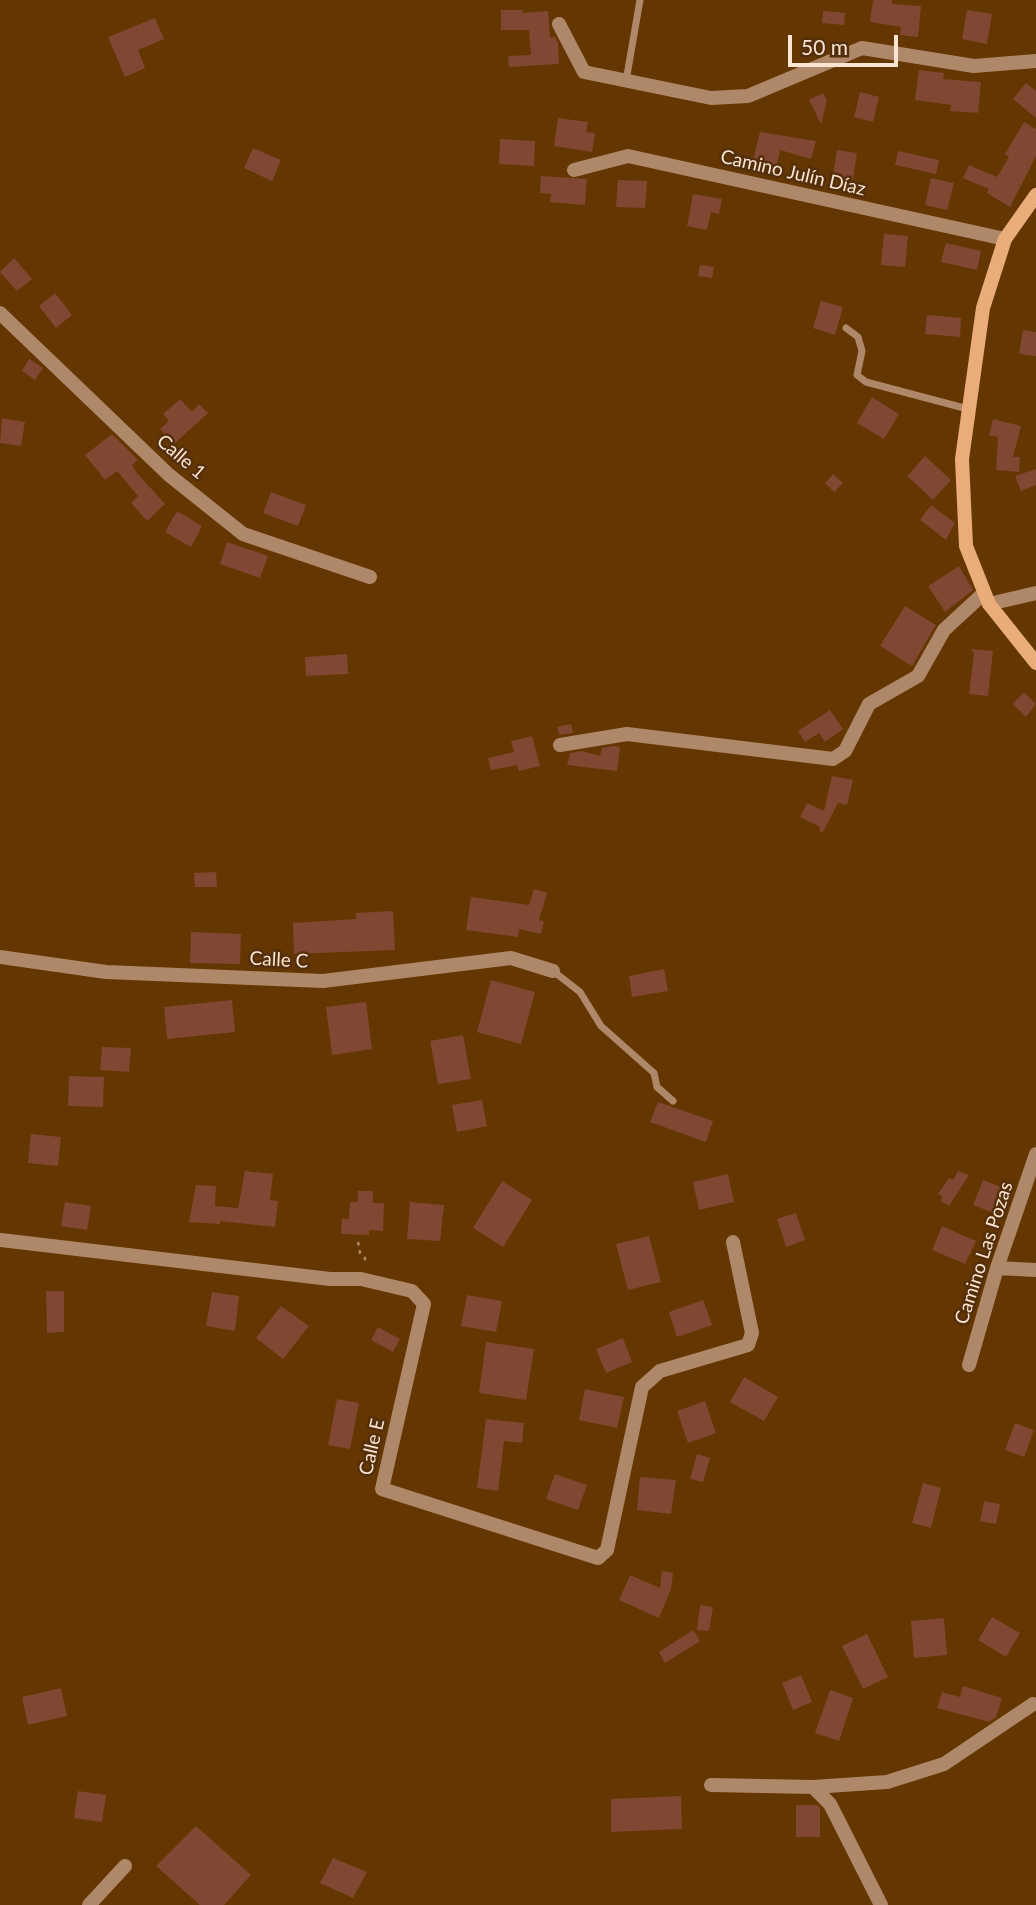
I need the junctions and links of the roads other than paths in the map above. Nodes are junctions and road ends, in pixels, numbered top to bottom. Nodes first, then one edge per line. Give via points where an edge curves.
1 (640, 0) edge
2 (559, 24) dead end
3 (1036, 61) edge
4 (625, 80) junction
5 (574, 170) dead end
6 (1036, 195) edge
7 (1005, 239) junction
8 (0, 313) edge
9 (846, 328) dead end
10 (969, 410) junction
11 (370, 577) dead end
12 (1036, 593) edge
13 (987, 599) junction
14 (1036, 663) edge
15 (560, 745) dead end
16 (0, 957) edge
17 (553, 971) joint
18 (673, 1101) dead end
19 (1036, 1154) edge
20 (0, 1227) edge
21 (0, 1241) edge
22 (733, 1242) dead end
23 (997, 1268) junction
24 (1036, 1270) edge
25 (969, 1365) dead end
26 (1033, 1704) dead end
27 (711, 1785) dead end
28 (813, 1787) junction
29 (125, 1866) dead end
30 (89, 1905) edge
31 (881, 1905) edge

1 - 4 lane
2 - 4 street via 584,72
3 - 4 street via 974,66 862,48 748,96 710,98
5 - 7 street, Camino Julín Díaz via 628,156
6 - 7 street
7 - 10 street via 983,308
8 - 11 street, Calle 1 via 169,475 243,534
9 - 10 lane via 858,337 862,351 857,375 866,382
10 - 13 street via 962,459 966,547
12 - 13 street
13 - 14 street
13 - 15 street via 944,630 918,676 869,704 845,751 833,759 627,734
16 - 17 street, Calle C via 106,972 323,981 511,958
17 - 18 lane via 580,992 601,1026 653,1073 657,1087
19 - 23 street, Camino Las Pozas
20 - 21 street
21 - 22 street, Calle E via 361,1279 412,1291 424,1304 382,1489 598,1558 607,1550 642,1387 660,1371 748,1345 752,1333
23 - 24 street
23 - 25 street, Camino Las Pozas
26 - 28 street via 944,1764 887,1782
27 - 28 street
28 - 31 street via 830,1804
29 - 30 street

